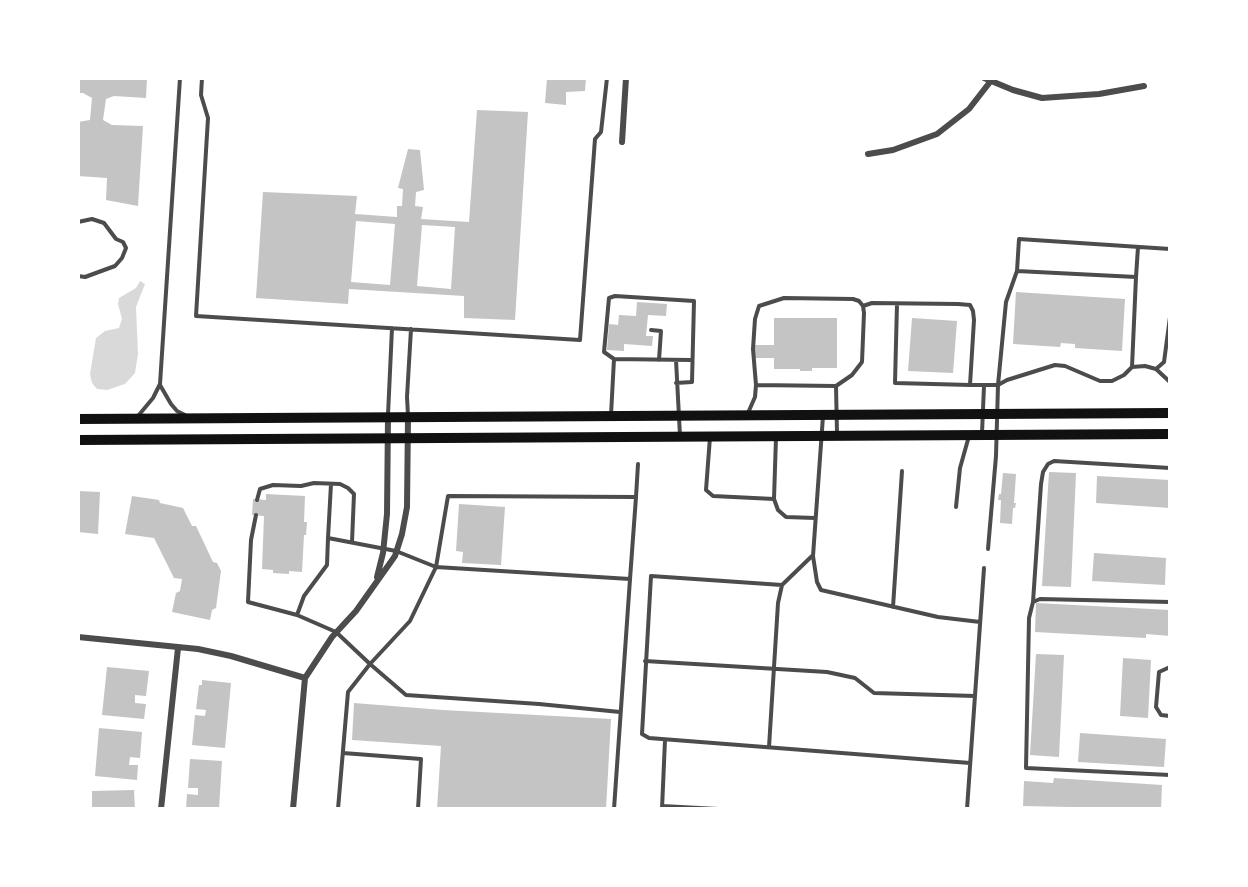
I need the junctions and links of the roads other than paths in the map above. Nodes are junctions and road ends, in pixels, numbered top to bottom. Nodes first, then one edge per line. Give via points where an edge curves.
1 (180, 78) edge
2 (202, 78) edge
3 (607, 78) edge
4 (626, 78) edge
5 (987, 80) edge
6 (1144, 86) dead end
7 (622, 142) dead end
8 (868, 153) dead end
9 (78, 222) edge
10 (1138, 247) junction
11 (1170, 249) edge
12 (1017, 271) junction
13 (78, 276) edge
14 (1136, 277) junction
15 (897, 304) junction
16 (863, 306) junction
17 (1170, 317) edge
18 (392, 328) junction
19 (411, 330) junction
20 (651, 330) dead end
21 (614, 359) junction
22 (659, 360) junction
23 (676, 360) junction
24 (691, 360) junction
25 (1132, 367) junction
26 (1156, 369) junction
27 (1170, 382) edge
28 (676, 383) junction
29 (160, 384) junction
30 (756, 385) junction
31 (970, 385) junction
32 (998, 385) junction
33 (836, 386) junction
34 (984, 386) junction
35 (1170, 413) edge
36 (982, 414) junction
37 (998, 414) junction
38 (673, 415) junction
39 (748, 415) junction
40 (823, 415) junction
41 (837, 415) junction
42 (610, 416) junction
43 (388, 417) junction
44 (408, 417) junction
45 (136, 418) junction
46 (190, 418) junction
47 (78, 419) edge
48 (1170, 434) edge
49 (969, 435) junction
50 (982, 435) junction
51 (997, 435) junction
52 (710, 436) junction
53 (776, 436) junction
54 (822, 436) junction
55 (837, 436) junction
56 (668, 437) junction
57 (680, 437) junction
58 (389, 438) junction
59 (408, 439) junction
60 (78, 440) edge
61 (638, 465) dead end
62 (1170, 468) edge
63 (902, 471) dead end
64 (331, 484) junction
65 (636, 497) junction
66 (774, 499) junction
67 (257, 500) dead end
68 (956, 507) dead end
69 (256, 515) dead end
70 (815, 518) junction
71 (328, 538) junction
72 (352, 542) junction
73 (383, 548) junction
74 (988, 549) dead end
75 (396, 550) junction
76 (813, 556) junction
77 (436, 567) junction
78 (984, 568) dead end
79 (630, 579) junction
80 (376, 580) junction
81 (782, 585) junction
82 (1033, 602) junction
83 (1170, 602) edge
84 (893, 607) junction
85 (297, 615) junction
86 (980, 622) junction
87 (336, 632) junction
88 (78, 637) edge
89 (178, 648) junction
90 (645, 661) junction
91 (370, 664) junction
92 (1170, 667) edge
93 (774, 669) junction
94 (305, 678) junction
95 (975, 696) junction
96 (620, 712) junction
97 (1170, 716) edge
98 (665, 740) junction
99 (769, 747) junction
100 (343, 753) junction
101 (970, 763) junction
102 (1170, 775) edge
103 (662, 807) edge
104 (161, 809) edge
105 (293, 809) edge
106 (338, 809) edge
107 (418, 809) edge
108 (614, 809) edge
109 (718, 809) edge
110 (967, 809) edge

1 - 29 lane
2 - 18 lane via 201,94 208,118 196,316
3 - 19 lane via 601,132 595,139 580,340
4 - 7 street
5 - 6 street via 1042,98
5 - 8 street via 969,109 936,134 893,150
9 - 13 lane via 92,219 104,223 126,248 115,266
10 - 11 lane
10 - 12 lane via 1019,239
10 - 14 lane
12 - 14 lane
12 - 32 lane via 1006,302
14 - 25 lane
15 - 16 lane
15 - 31 lane via 970,305 974,320
15 - 31 lane via 895,383
16 - 30 lane via 853,299 783,298 759,306 754,320
16 - 33 lane via 862,362
17 - 26 lane via 1164,362
18 - 19 lane
18 - 43 lane
19 - 44 lane
20 - 22 lane via 661,331
21 - 22 lane
21 - 24 lane via 606,355 604,345 608,301 615,296 694,301
21 - 42 lane
22 - 23 lane
23 - 24 lane
23 - 28 lane
24 - 28 lane via 692,382
25 - 26 lane
25 - 32 lane via 1112,381 1100,381 1065,366 1055,366
26 - 27 lane
28 - 38 lane
29 - 45 lane
29 - 46 lane via 177,411
30 - 33 lane
30 - 39 lane
31 - 34 lane
32 - 34 lane
32 - 37 lane
33 - 41 lane
34 - 36 lane
35 - 37 main road
36 - 37 main road
36 - 41 main road
36 - 50 lane
37 - 51 lane
38 - 39 main road
38 - 42 main road
38 - 56 main road
38 - 57 lane
39 - 40 main road
40 - 41 main road
40 - 54 lane
41 - 55 lane
42 - 44 main road
43 - 44 main road
43 - 46 main road
43 - 58 street
44 - 59 street
45 - 46 main road
45 - 47 main road
48 - 51 main road
49 - 50 main road
49 - 55 main road
49 - 68 lane
50 - 51 main road
51 - 74 lane
52 - 53 main road
52 - 57 main road
52 - 66 lane via 706,490 712,496
53 - 54 main road
53 - 66 lane
54 - 55 main road
54 - 70 lane
56 - 57 main road
56 - 59 main road
58 - 59 main road
58 - 60 main road
58 - 73 street
59 - 75 street via 407,507
61 - 65 lane
62 - 82 lane via 1054,461 1048,464 1041,484
63 - 84 lane
64 - 67 lane via 273,485 260,489
64 - 71 lane
64 - 72 lane via 340,484 354,494
65 - 77 lane via 448,496
65 - 79 lane
66 - 70 lane via 786,517
69 - 85 lane via 248,602
70 - 76 lane
71 - 72 lane
71 - 85 lane via 327,565 304,596
72 - 73 lane
73 - 75 lane
73 - 80 street
75 - 77 lane
75 - 80 street
76 - 81 lane
76 - 84 lane via 820,590
77 - 79 lane
77 - 91 lane via 410,621
78 - 86 lane
79 - 96 lane
80 - 87 street via 356,611
81 - 90 lane via 651,576
81 - 93 lane
82 - 83 lane
82 - 102 lane via 1029,618 1026,768
84 - 86 lane
85 - 87 lane
86 - 95 lane
87 - 91 lane
87 - 94 street
88 - 89 street
89 - 94 street via 231,656
89 - 104 street
90 - 93 lane
90 - 98 lane via 642,734
91 - 96 lane via 406,695
91 - 100 lane via 348,692
92 - 97 lane via 1160,672 1156,707 1161,715
93 - 95 lane via 855,678 874,693
93 - 99 lane
94 - 105 street
95 - 101 lane
96 - 108 lane
98 - 99 lane
98 - 103 lane
99 - 101 lane
100 - 106 lane
100 - 107 lane via 421,759
101 - 110 lane
103 - 109 lane

